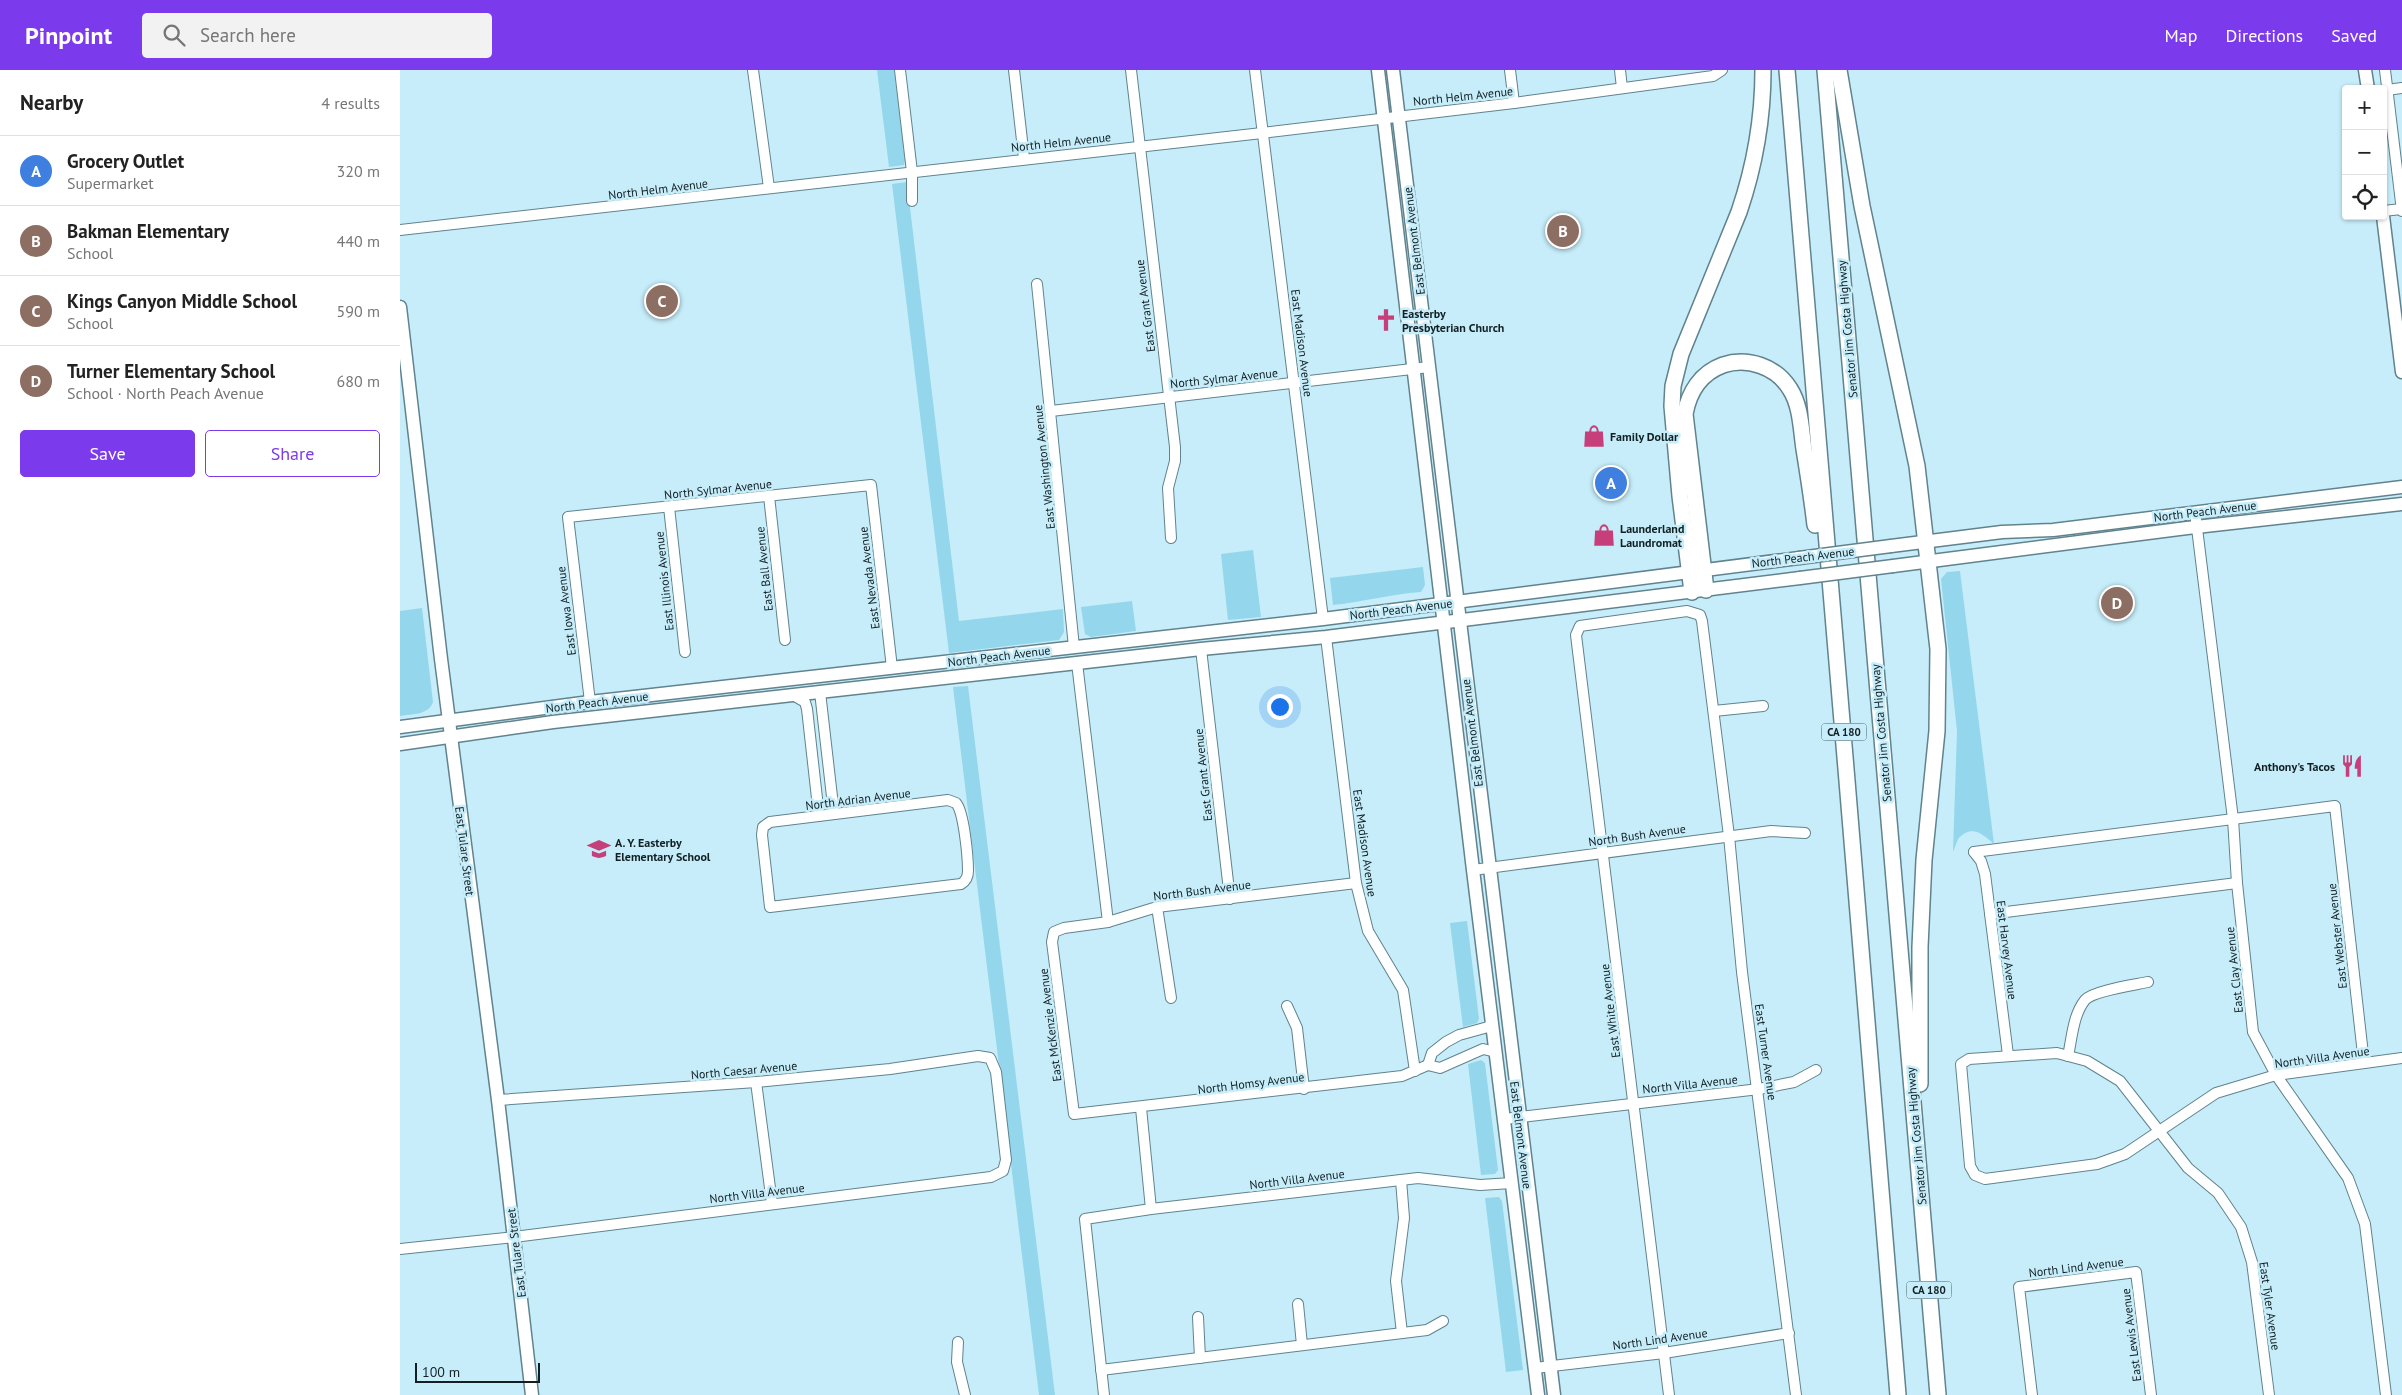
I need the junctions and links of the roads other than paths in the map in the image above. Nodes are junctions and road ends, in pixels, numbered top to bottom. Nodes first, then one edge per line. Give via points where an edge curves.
1 (753, 70) edge
2 (900, 70) edge
3 (1014, 70) edge
4 (1131, 70) edge
5 (1255, 70) edge
6 (1378, 70) edge
7 (1393, 70) edge
8 (1510, 70) edge
9 (1620, 70) edge
10 (1722, 70) edge
11 (1764, 70) edge
12 (1788, 70) edge
13 (1825, 70) edge
14 (1839, 70) edge
15 (2365, 70) edge
16 (2385, 70) edge
17 (2367, 85) edge
18 (2386, 85) edge
19 (1622, 88) junction
20 (2402, 88) edge
21 (2387, 90) joint
22 (1514, 103) junction
23 (1399, 116) junction
24 (1383, 117) junction
25 (1262, 133) junction
26 (1140, 145) junction
27 (1024, 158) junction
28 (912, 172) junction
29 (769, 188) junction
30 (912, 201) dead end
31 (2402, 209) edge
32 (2387, 211) edge
33 (2383, 220) edge
34 (400, 230) edge
35 (1037, 284) dead end
36 (400, 307) edge
37 (403, 361) edge
38 (1429, 367) junction
39 (1414, 368) junction
40 (2402, 372) edge
41 (1294, 383) junction
42 (1168, 396) junction
43 (1051, 411) junction
44 (871, 485) joint
45 (2402, 487) edge
46 (769, 496) junction
47 (2402, 504) edge
48 (669, 507) junction
49 (2195, 512) junction
50 (568, 517) joint
51 (2124, 520) junction
52 (2077, 526) junction
53 (2196, 527) junction
54 (1172, 538) dead end
55 (1927, 541) junction
56 (2080, 542) junction
57 (2032, 548) junction
58 (1929, 562) junction
59 (1696, 571) junction
60 (1699, 591) junction
61 (1456, 602) junction
62 (1441, 604) junction
63 (1323, 620) junction
64 (1459, 622) junction
65 (1443, 623) junction
66 (1285, 624) junction
67 (1580, 626) joint
68 (1326, 638) junction
69 (785, 640) dead end
70 (1074, 647) junction
71 (1201, 649) junction
72 (685, 652) dead end
73 (1076, 663) junction
74 (892, 668) junction
75 (1012, 670) junction
76 (820, 692) junction
77 (793, 695) junction
78 (590, 702) junction
79 (1763, 706) dead end
80 (1714, 711) junction
81 (449, 720) junction
82 (400, 727) edge
83 (451, 736) junction
84 (400, 744) edge
85 (834, 814) junction
86 (819, 816) junction
87 (2233, 819) junction
88 (1805, 833) dead end
89 (1729, 836) junction
90 (1853, 836) junction
91 (1604, 852) junction
92 (1488, 868) junction
93 (1473, 870) junction
94 (1356, 883) junction
95 (2237, 883) junction
96 (1230, 899) junction
97 (1158, 907) junction
98 (1990, 914) junction
99 (1108, 922) junction
100 (1054, 932) joint
101 (2148, 982) dead end
102 (1171, 998) dead end
103 (1287, 1006) dead end
104 (1492, 1022) junction
105 (1496, 1052) junction
106 (2008, 1055) junction
107 (2068, 1056) junction
108 (2402, 1058) edge
109 (2364, 1064) junction
110 (1428, 1065) junction
111 (1816, 1070) dead end
112 (1416, 1072) junction
113 (2276, 1075) junction
114 (756, 1082) junction
115 (1304, 1089) junction
116 (1759, 1089) junction
117 (498, 1100) junction
118 (1633, 1103) junction
119 (1141, 1108) junction
120 (1074, 1114) joint
121 (1518, 1117) junction
122 (1504, 1119) junction
123 (2161, 1132) junction
124 (1003, 1171) joint
125 (1401, 1180) junction
126 (1512, 1183) junction
127 (1920, 1186) junction
128 (772, 1204) junction
129 (1151, 1209) junction
130 (514, 1237) junction
131 (400, 1249) edge
132 (2136, 1272) joint
133 (1298, 1304) dead end
134 (1198, 1317) dead end
135 (1443, 1322) dead end
136 (1402, 1333) junction
137 (1788, 1333) junction
138 (958, 1342) dead end
139 (1302, 1345) junction
140 (1664, 1352) junction
141 (1200, 1358) junction
142 (1550, 1366) junction
143 (1535, 1368) junction
144 (1101, 1370) junction
145 (532, 1395) edge
146 (964, 1395) edge
147 (1104, 1395) edge
148 (1538, 1395) edge
149 (1554, 1395) edge
150 (1669, 1395) edge
151 (1796, 1395) edge
152 (1898, 1395) edge
153 (1938, 1395) edge
154 (2032, 1395) edge
155 (2151, 1395) edge
156 (2269, 1395) edge
157 (2386, 1395) edge

1 - 29 street
2 - 28 street
3 - 27 street
4 - 26 street, East Grant Avenue
5 - 25 street, East Madison Avenue
6 - 24 main road, East Belmont Avenue
7 - 23 main road, East Belmont Avenue
8 - 22 street
9 - 19 street
10 - 19 street, North Helm Avenue via 1713,76
11 - 59 highway via 1760,133 1747,187 1681,354 1673,386 1680,496
12 - 90 highway, CA 180
13 - 127 highway, Senator Jim Costa Highway / CA 180
14 - 55 highway via 1862,206 1915,457
15 - 17 main road
16 - 18 street
19 - 22 street, North Helm Avenue
20 - 21 street
21 - 31 street
22 - 23 street, North Helm Avenue
23 - 24 street, North Helm Avenue
23 - 38 main road, East Belmont Avenue
24 - 25 street, North Helm Avenue
24 - 39 main road, East Belmont Avenue
25 - 26 street, North Helm Avenue
25 - 41 street, East Madison Avenue
26 - 27 street, North Helm Avenue
26 - 42 street, East Grant Avenue
27 - 28 street, North Helm Avenue
28 - 29 street, North Helm Avenue
28 - 30 street
29 - 34 street, North Helm Avenue
31 - 32 street
33 - 40 main road
35 - 43 street, East Washington Avenue
36 - 37 main road, East Tulare Street
37 - 81 main road, East Tulare Street
38 - 39 street, North Sylmar Avenue
38 - 61 main road, East Belmont Avenue
39 - 41 street, North Sylmar Avenue
39 - 62 main road, East Belmont Avenue
41 - 42 street, North Sylmar Avenue
41 - 63 street, East Madison Avenue
42 - 43 street, North Sylmar Avenue
42 - 54 street, East Grant Avenue via 1175,446 1168,488
43 - 70 street, East Washington Avenue
44 - 46 street, North Sylmar Avenue
44 - 74 street, East Nevada Avenue
45 - 49 main road, North Peach Avenue
46 - 48 street, North Sylmar Avenue
46 - 69 street, East Ball Avenue
47 - 53 main road, North Peach Avenue
48 - 50 street, North Sylmar Avenue
48 - 72 street, East Illinois Avenue
49 - 51 main road, North Peach Avenue
49 - 53 street, East Clay Avenue
50 - 78 street, East Iowa Avenue
51 - 52 main road, North Peach Avenue
51 - 56 main road via 2111,528 2083,534
52 - 55 main road, North Peach Avenue
52 - 57 main road via 2072,533 2047,537
53 - 56 main road, North Peach Avenue
53 - 87 street, East Clay Avenue
55 - 58 highway
55 - 59 main road, North Peach Avenue, bridge
56 - 57 main road, North Peach Avenue
57 - 58 main road, North Peach Avenue
58 - 60 main road, North Peach Avenue, bridge
58 - 127 highway via 1938,650 1938,694 1920,947
59 - 60 highway
59 - 61 main road, North Peach Avenue
59 - 90 highway via 1685,424 1687,403 1699,381 1716,368 1741,362 1762,365 1784,381 1798,410
60 - 64 main road, North Peach Avenue
61 - 62 main road, North Peach Avenue
61 - 64 main road, East Belmont Avenue
62 - 63 main road, North Peach Avenue
62 - 65 main road, East Belmont Avenue
63 - 66 main road, North Peach Avenue
64 - 65 main road, North Peach Avenue
64 - 92 main road, East Belmont Avenue
65 - 68 main road, North Peach Avenue
65 - 93 main road, East Belmont Avenue
66 - 70 main road, North Peach Avenue
66 - 71 main road via 1268,632 1209,641
67 - 80 street, East Turner Avenue via 1687,611 1700,615
67 - 91 street, East White Avenue via 1576,635
68 - 71 main road, North Peach Avenue
68 - 94 street, East Madison Avenue
70 - 74 main road, North Peach Avenue
70 - 75 main road via 1066,655 1028,662
71 - 73 main road, North Peach Avenue
71 - 96 street, East Grant Avenue
73 - 75 main road, North Peach Avenue
73 - 99 street
74 - 76 main road via 884,676 822,686
74 - 78 main road, North Peach Avenue
75 - 76 main road, North Peach Avenue
76 - 77 main road, North Peach Avenue
76 - 85 street
77 - 83 main road, North Peach Avenue
77 - 86 street via 805,702 807,710
78 - 81 main road, North Peach Avenue
79 - 80 street
80 - 89 street, East Turner Avenue
81 - 82 main road, North Peach Avenue
81 - 83 main road, East Tulare Street
83 - 84 main road, North Peach Avenue
83 - 117 main road, East Tulare Street
85 - 86 street, North Adrian Avenue
85 - 86 street, North Adrian Avenue via 948,800 956,803 961,812 968,871 965,881 957,885 770,907 763,827 770,822
87 - 95 street, East Clay Avenue
87 - 98 street, East Harvey Avenue via 1974,852 1985,874
87 - 109 street, East Webster Avenue via 2335,806
88 - 89 street, North Bush Avenue via 1771,830
89 - 91 street, North Bush Avenue
89 - 116 street, East Turner Avenue via 1742,972
90 - 152 highway, CA 180
91 - 92 street, North Bush Avenue
91 - 118 street, East White Avenue
92 - 93 street, North Bush Avenue
92 - 121 main road, East Belmont Avenue
93 - 104 main road, East Belmont Avenue
94 - 96 street, North Bush Avenue
94 - 112 street, East Madison Avenue via 1368,931 1403,990
95 - 98 street
95 - 113 street, East Clay Avenue via 2253,1032
96 - 97 street, North Bush Avenue
97 - 99 street, North Bush Avenue
97 - 102 street
98 - 106 street, East Harvey Avenue
99 - 100 street, North Bush Avenue
100 - 120 street, East McKenzie Avenue via 1052,942
101 - 107 street via 2085,999 2076,1016
103 - 115 street via 1297,1028
104 - 105 main road, East Belmont Avenue
104 - 110 street, North Homsy Avenue via 1488,1027 1446,1042 1432,1053
105 - 110 street, North Homsy Avenue via 1483,1048 1440,1068
105 - 122 main road, East Belmont Avenue
106 - 107 street via 2057,1053
106 - 123 street, North Villa Avenue via 1969,1059 1961,1064 1970,1166 1975,1176 1985,1179 2097,1164 2125,1154
107 - 123 street via 2087,1061 2120,1081
108 - 109 street, North Villa Avenue
109 - 113 street, North Villa Avenue
110 - 112 street, North Homsy Avenue
111 - 116 street, North Villa Avenue via 1794,1082
112 - 115 street, North Homsy Avenue
113 - 123 street, North Villa Avenue via 2216,1093
113 - 157 street, East Clay Avenue via 2348,1178 2365,1224
114 - 117 street, North Caesar Avenue
114 - 124 street, North Caesar Avenue via 890,1069 978,1056 990,1058 996,1072 1003,1130 1006,1160
114 - 128 street
115 - 119 street, North Homsy Avenue
116 - 118 street, North Villa Avenue
116 - 137 street, East Turner Avenue
117 - 130 main road, East Tulare Street
118 - 121 street, North Villa Avenue
118 - 140 street, East White Avenue
119 - 120 street, North Homsy Avenue
119 - 129 street
121 - 122 street, North Villa Avenue
121 - 142 main road, East Belmont Avenue
122 - 126 main road, East Belmont Avenue
123 - 156 street, East Tyler Avenue via 2188,1168 2218,1193 2241,1227 2252,1262
124 - 128 street, North Villa Avenue via 991,1177
125 - 126 street, North Villa Avenue via 1436,1179 1493,1185
125 - 129 street, North Villa Avenue
125 - 136 street via 1404,1218 1396,1281
126 - 143 main road, East Belmont Avenue
127 - 153 highway, Senator Jim Costa Highway / CA 180
128 - 130 street, North Villa Avenue
129 - 144 street, North Villa Avenue via 1085,1219
130 - 131 street, North Villa Avenue
130 - 145 main road, East Tulare Street
132 - 154 street, North Lind Avenue via 2020,1287
132 - 155 street, East Lewis Avenue
133 - 139 street
134 - 141 street
135 - 136 street via 1427,1330
136 - 139 street
137 - 140 street, North Lind Avenue
137 - 151 street, East Turner Avenue
138 - 146 street via 957,1362
139 - 141 street
140 - 142 street, North Lind Avenue
140 - 150 street, East White Avenue
141 - 144 street
142 - 143 street, North Lind Avenue
142 - 149 main road, East Belmont Avenue
143 - 148 main road, East Belmont Avenue
144 - 147 street

